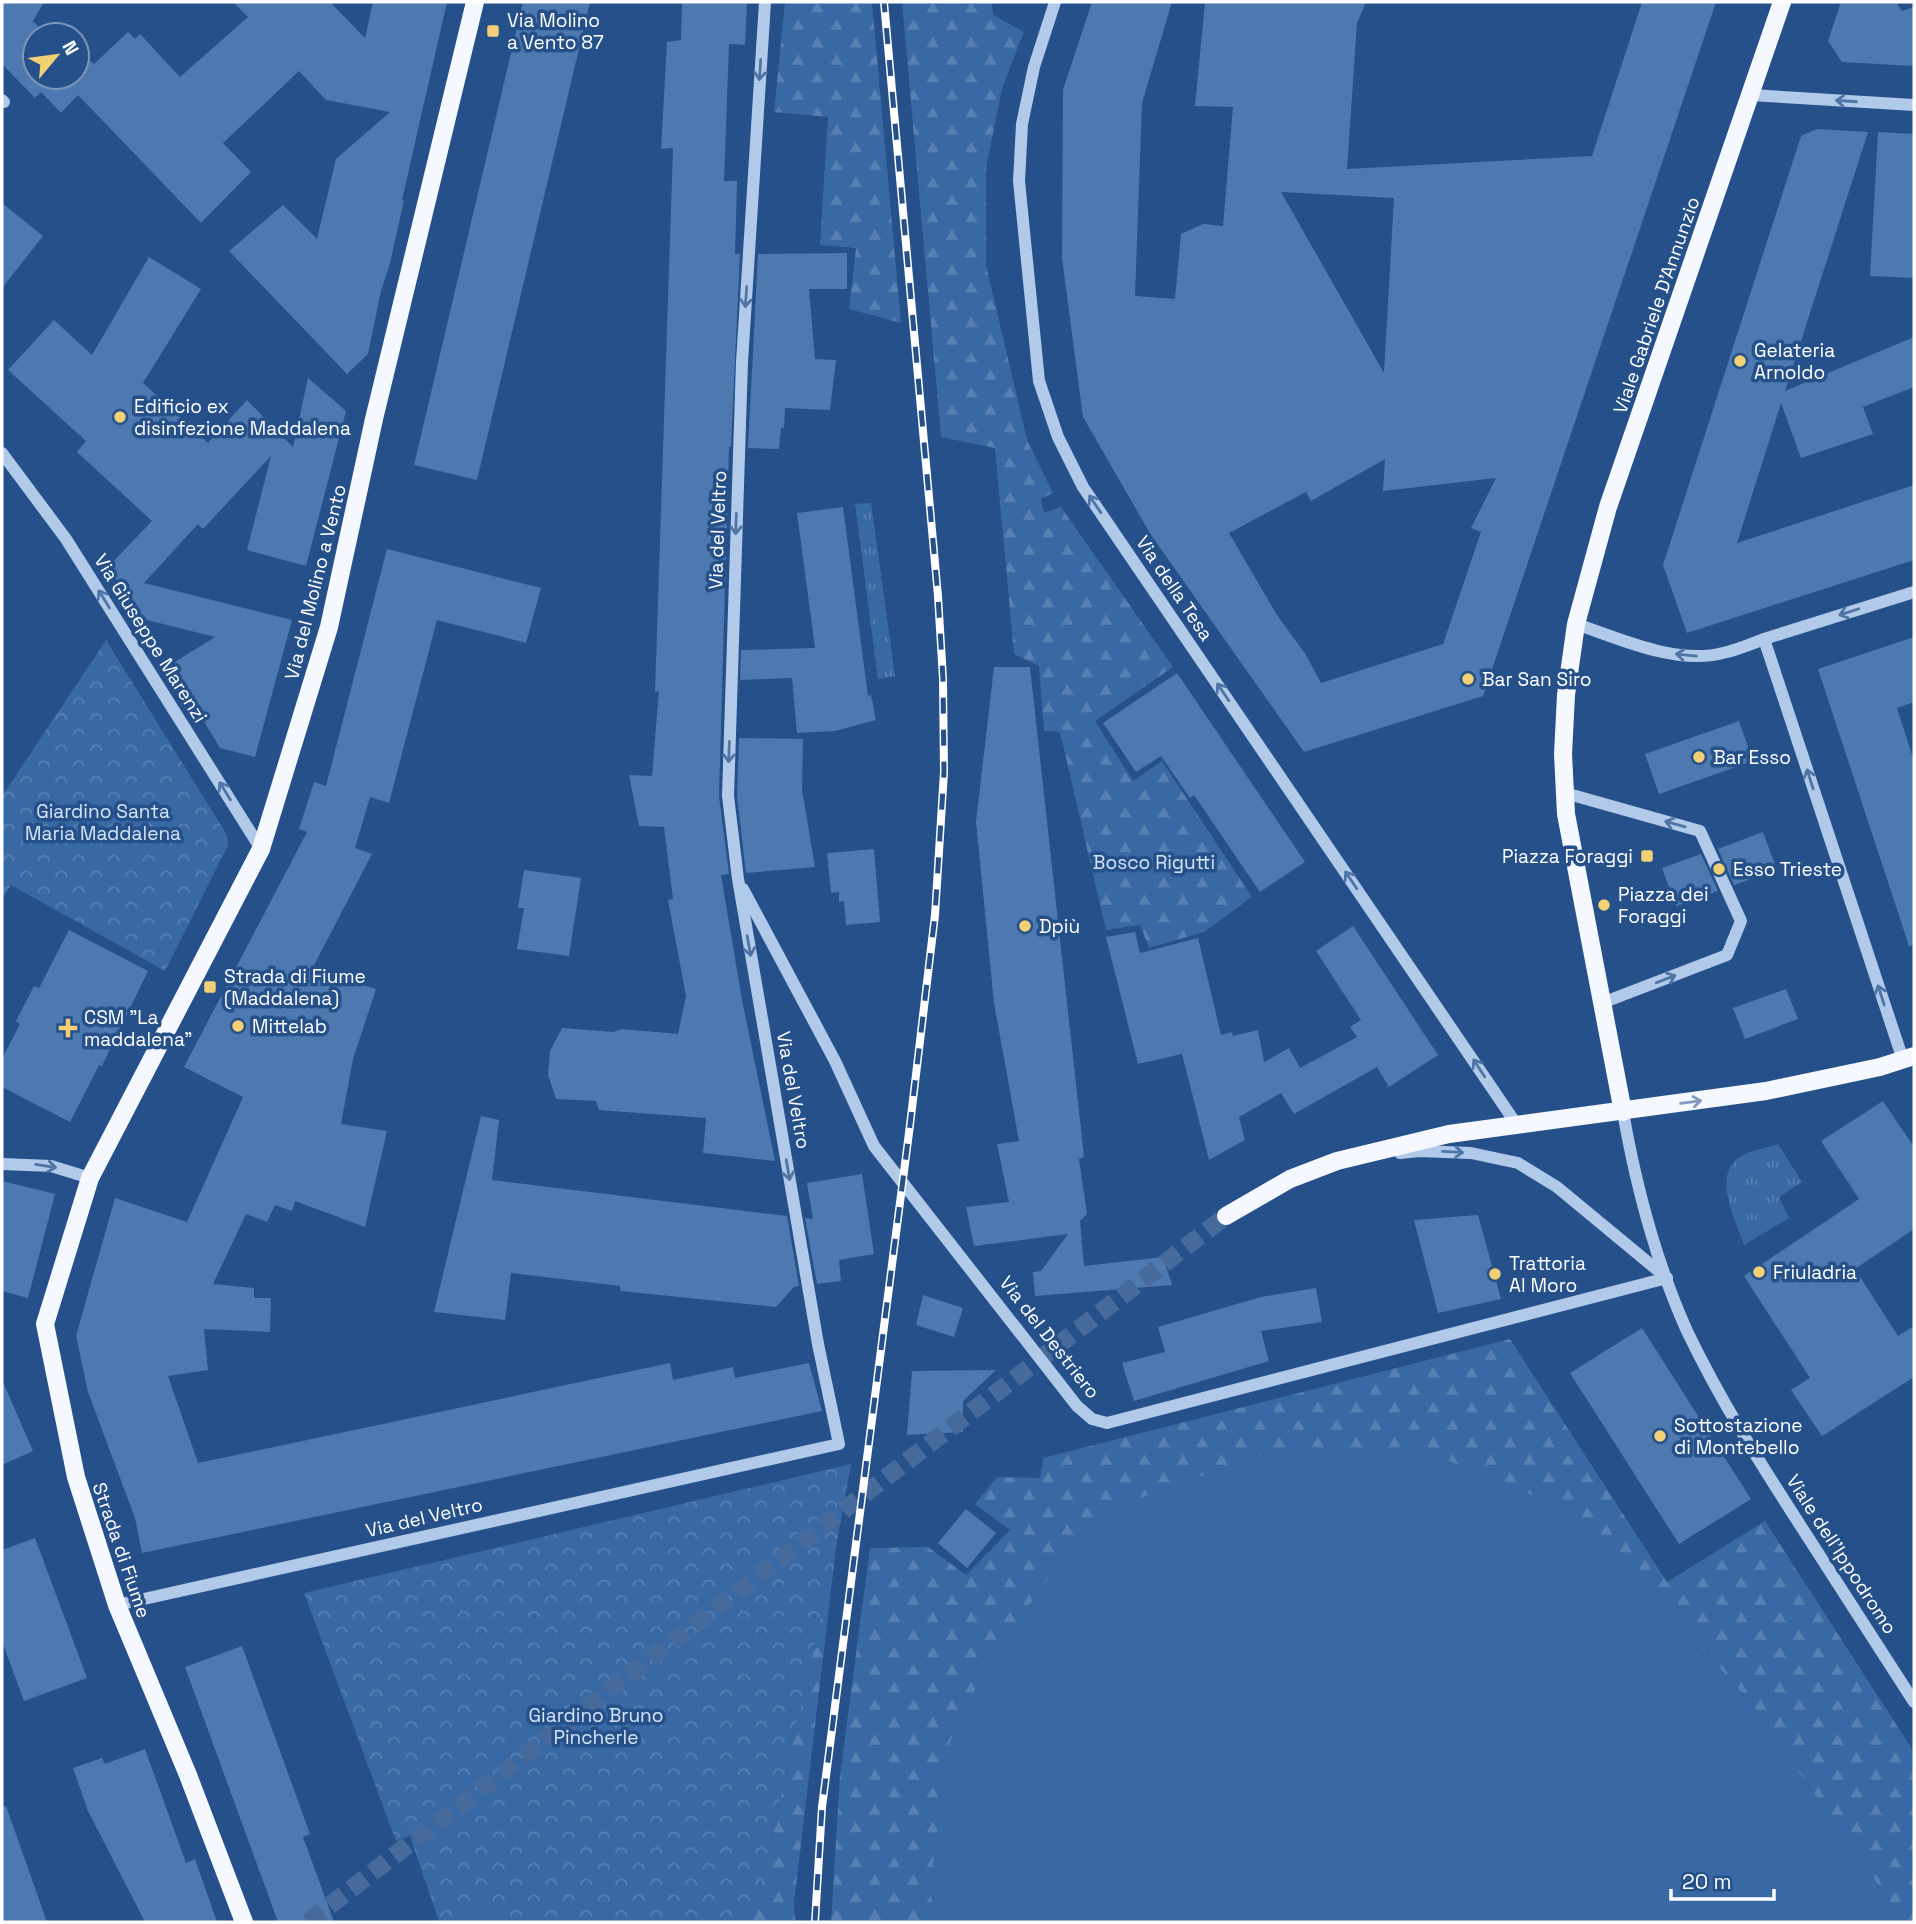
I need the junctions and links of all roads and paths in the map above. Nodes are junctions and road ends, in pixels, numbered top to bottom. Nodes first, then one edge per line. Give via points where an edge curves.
1 (475, 2) edge
2 (765, 2) edge
3 (1055, 2) edge
4 (1782, 2) edge
5 (1751, 95) junction
6 (1914, 106) edge
7 (2, 453) edge
8 (1914, 592) edge
9 (1576, 624) junction
10 (1764, 639) junction
11 (1565, 793) junction
12 (261, 849) junction
13 (738, 879) junction
14 (1602, 1003) junction
15 (1909, 1058) edge
16 (1623, 1112) junction
17 (1517, 1125) junction
18 (1336, 1161) junction
19 (2, 1164) edge
20 (90, 1178) junction
21 (1226, 1216) tunnel mouth
22 (1667, 1278) junction
23 (117, 1605) junction
24 (1914, 1702) edge
25 (244, 1922) edge

1 - 12 main road, Via del Molino a Vento via 380,393 329,628
2 -> 13 street, Via del Veltro via 742,362 730,703 728,796
17 -> 3 street, Via della Tesa via 1083,487 1058,437 1039,382 1019,181 1022,124
4 - 5 main road, Viale Gabriele D'Annunzio
6 -> 5 street
5 - 9 main road, Viale Gabriele D'Annunzio via 1608,508
12 -> 7 street, Via Giuseppe Marenzi via 66,539
8 -> 10 street
10 -> 9 street via 1721,654 1689,657
9 - 11 main road via 1566,695
15 -> 10 street
11 - 14 main road
14 -> 11 street via 1727,956 1741,921 1700,831
12 - 20 main road, Via del Molino a Vento
13 - 22 street, Via del Destriero via 835,1061 874,1146 1092,1419 1107,1423
13 -> 23 street, Via del Veltro via 839,1444
14 - 16 main road
16 -> 15 main road via 1766,1091
16 - 17 main road
16 - 22 street, Viale dell'Ippodromo via 1633,1171
17 - 18 main road
18 - 21 main road via 1290,1179
18 -> 22 street via 1420,1151 1471,1153 1518,1163 1557,1187
19 -> 20 street via 51,1166
20 - 23 main road, Strada di Fiume via 45,1324 76,1477
22 - 24 street, Viale dell'Ippodromo via 1686,1329 1731,1417
23 - 25 main road, Strada di Fiume

